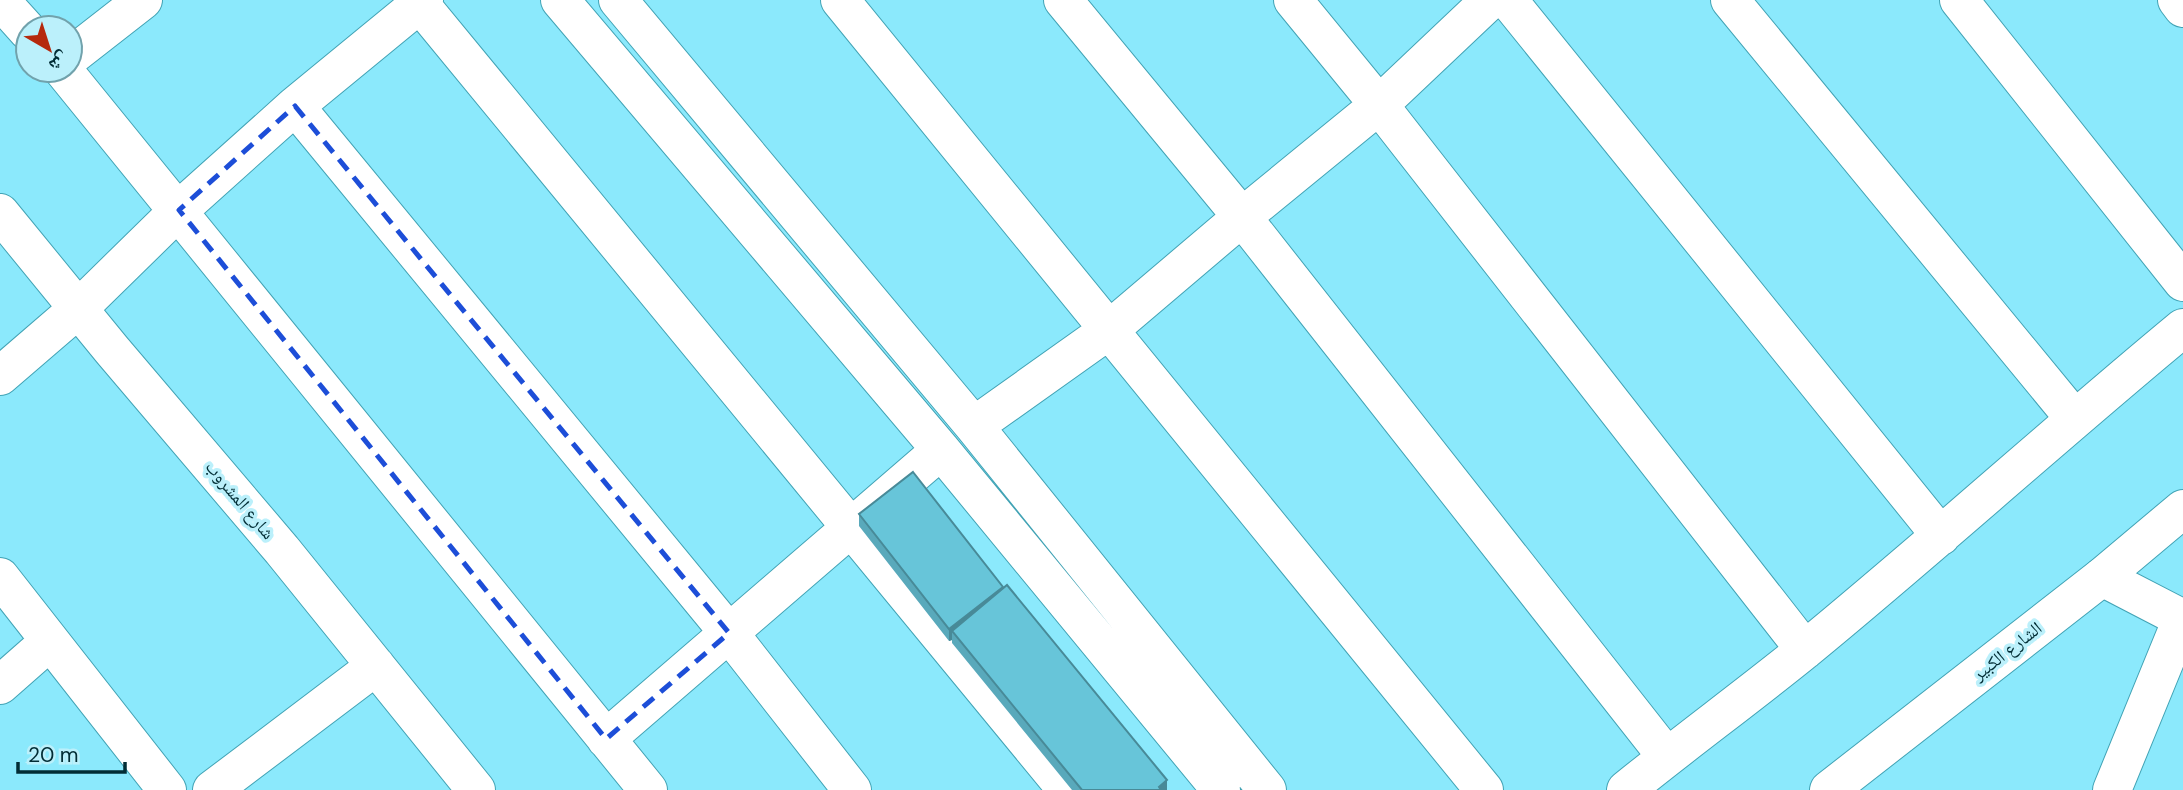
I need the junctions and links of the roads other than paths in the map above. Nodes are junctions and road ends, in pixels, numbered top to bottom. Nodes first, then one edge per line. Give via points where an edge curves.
1 (1, 0) edge
2 (143, 0) edge
3 (559, 0) edge
4 (618, 0) edge
5 (840, 0) edge
6 (1063, 0) edge
7 (1293, 0) edge
8 (1490, 0) edge
9 (1508, 0) edge
10 (1730, 0) edge
11 (1959, 0) edge
12 (2177, 0) edge
13 (422, 2) edge
14 (2183, 8) edge
15 (14, 15) edge
16 (84, 46) edge
17 (75, 84) edge
18 (1379, 105) junction
19 (295, 106) junction
20 (179, 210) junction
21 (0, 213) edge
22 (1242, 217) junction
23 (2183, 282) edge
24 (79, 308) junction
25 (2183, 328) edge
26 (1109, 330) junction
27 (0, 376) edge
28 (2074, 418) junction
29 (974, 426) junction
30 (941, 450) junction
31 (2183, 509) edge
32 (852, 527) junction
33 (1941, 536) junction
34 (0, 577) edge
35 (2102, 577) junction
36 (2183, 619) edge
37 (729, 633) junction
38 (50, 641) junction
39 (1805, 650) junction
40 (376, 666) junction
41 (0, 685) edge
42 (606, 739) junction
43 (1667, 757) junction
44 (167, 790) edge
45 (212, 790) edge
46 (476, 790) edge
47 (648, 790) edge
48 (852, 790) edge
49 (1067, 790) edge
50 (1221, 790) edge
51 (1267, 790) edge
52 (1484, 790) edge
53 (1626, 790) edge
54 (1829, 790) edge
55 (2112, 790) edge

1 - 15 street
2 - 16 street
3 - 30 street
4 - 29 street
5 - 26 street
6 - 22 street
7 - 18 street
8 - 18 street
9 - 33 street
10 - 28 street
11 - 23 street
12 - 14 street
13 - 19 street
13 - 32 street
17 - 20 street
18 - 22 street
18 - 39 street
19 - 20 street
19 - 37 street
20 - 24 street
20 - 42 street
21 - 24 street, شارع المشروب
22 - 26 street
22 - 43 street
24 - 27 street
24 - 40 street, شارع المشروب
25 - 28 street
26 - 29 street
26 - 52 street
28 - 33 street
29 - 51 street
30 - 32 street
30 - 50 street
31 - 35 street, الشارع الكبير
32 - 37 street
32 - 49 street
33 - 39 street
34 - 38 street
35 - 36 street
35 - 54 street, الشارع الكبير
36 - 55 street
37 - 42 street
37 - 48 street
38 - 41 street
38 - 44 street
39 - 43 street
40 - 45 street
40 - 46 street, شارع المشروب
42 - 47 street
43 - 53 street

